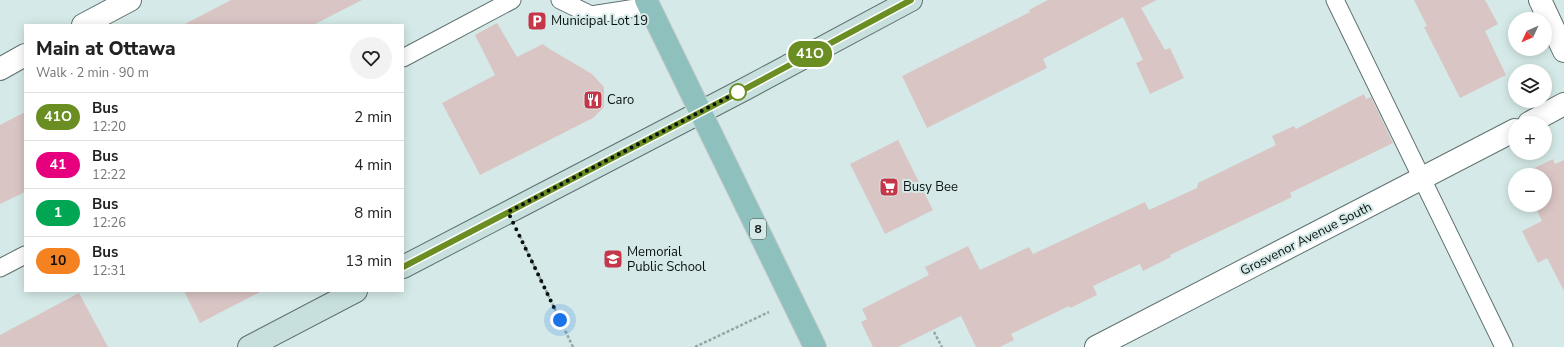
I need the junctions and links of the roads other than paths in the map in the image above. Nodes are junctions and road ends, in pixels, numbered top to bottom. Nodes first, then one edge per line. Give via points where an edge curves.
1 (130, 0) edge
2 (512, 0) edge
3 (560, 0) edge
4 (911, 0) edge
5 (1335, 0) edge
6 (1540, 0) edge
7 (647, 3) edge
8 (85, 24) edge
9 (1564, 51) edge
10 (24, 56) edge
11 (404, 57) edge
12 (0, 68) edge
13 (1564, 104) edge
14 (700, 112) junction
15 (1542, 116) edge
16 (1508, 134) edge
17 (1423, 179) junction
18 (24, 256) edge
19 (404, 266) edge
20 (0, 268) edge
21 (354, 292) edge
22 (249, 347) edge
23 (815, 347) edge
24 (1096, 347) edge
25 (1504, 347) edge

1 - 8 street
2 - 11 lane
3 - 7 lane via 591,15
4 - 14 main road
5 - 17 lane
6 - 9 street
7 - 14 main road, 8
10 - 12 street
13 - 15 street
14 - 19 main road
14 - 23 main road, 8
16 - 17 street, Grosvenor Avenue South
17 - 24 street, Grosvenor Avenue South
17 - 25 lane
18 - 20 lane
21 - 22 main road

